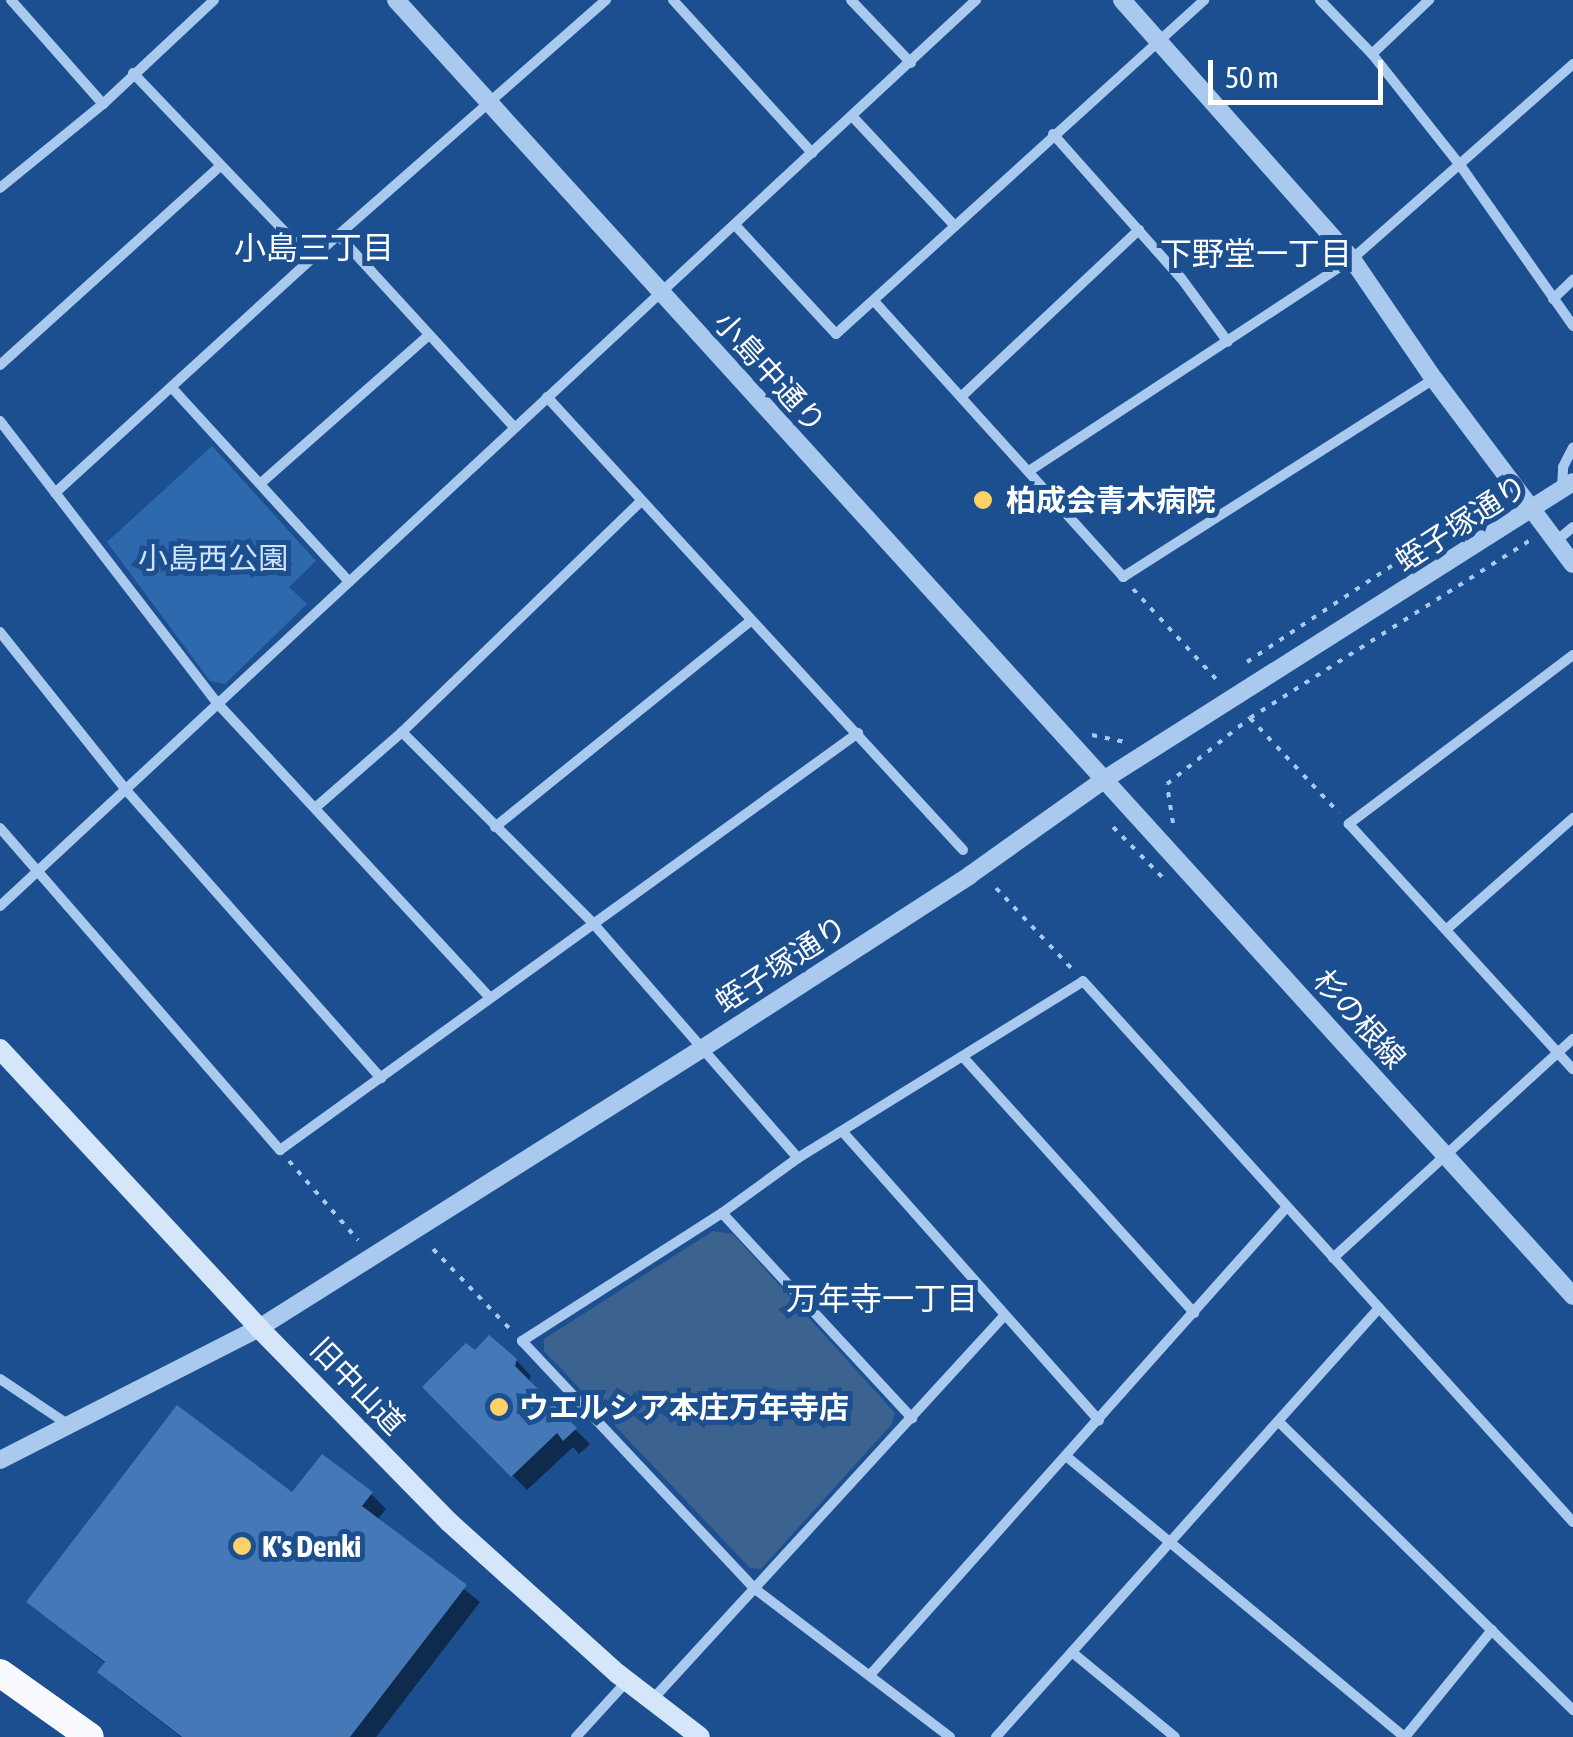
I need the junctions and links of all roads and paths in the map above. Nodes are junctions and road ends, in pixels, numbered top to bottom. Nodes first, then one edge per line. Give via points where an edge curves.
1 (11, 0) edge
2 (214, 0) edge
3 (396, 0) edge
4 (606, 0) edge
5 (673, 0) edge
6 (851, 0) edge
7 (976, 0) edge
8 (1122, 0) edge
9 (1204, 0) edge
10 (1320, 0) edge
11 (1428, 0) edge
12 (1157, 44) junction
13 (1372, 54) junction
14 (911, 63) junction
15 (1573, 64) edge
16 (133, 74) junction
17 (490, 103) junction
18 (103, 104) junction
19 (852, 116) junction
20 (1053, 134) junction
21 (812, 153) junction
22 (1460, 165) junction
23 (220, 166) junction
24 (0, 188) edge
25 (953, 224) junction
26 (736, 226) junction
27 (1139, 230) junction
28 (339, 236) junction
29 (310, 260) junction
30 (1352, 260) junction
31 (1573, 280) edge
32 (660, 292) junction
33 (1552, 299) junction
34 (874, 301) junction
35 (1573, 326) edge
36 (428, 336) junction
37 (1228, 342) junction
38 (0, 365) edge
39 (1434, 379) junction
40 (174, 389) junction
41 (962, 396) junction
42 (548, 398) junction
43 (0, 421) edge
44 (515, 428) junction
45 (1573, 447) edge
46 (1029, 471) junction
47 (261, 484) junction
48 (1567, 486) edge
49 (55, 493) junction
50 (1496, 498) dead end
51 (641, 501) junction
52 (1533, 512) junction
53 (1573, 526) edge
54 (1534, 538) dead end
55 (1555, 542) junction
56 (1573, 564) edge
57 (1122, 578) junction
58 (348, 582) junction
59 (750, 621) junction
60 (0, 632) edge
61 (1573, 655) edge
62 (1245, 663) dead end
63 (1232, 672) dead end
64 (219, 706) junction
65 (1250, 718) junction
66 (402, 732) junction
67 (858, 733) junction
68 (1105, 780) junction
69 (1167, 784) dead end
70 (126, 790) junction
71 (314, 808) junction
72 (1573, 818) edge
73 (1349, 824) junction
74 (495, 827) junction
75 (0, 828) edge
76 (963, 850) dead end
77 (36, 874) junction
78 (996, 888) dead end
79 (0, 906) edge
80 (592, 922) junction
81 (1448, 928) junction
82 (1083, 981) junction
83 (490, 996) junction
84 (1573, 1039) edge
85 (0, 1049) edge
86 (700, 1050) junction
87 (1558, 1053) junction
88 (962, 1056) junction
89 (1573, 1069) edge
90 (381, 1078) junction
91 (842, 1131) junction
92 (280, 1150) junction
93 (1445, 1154) junction
94 (798, 1158) junction
95 (1286, 1208) junction
96 (722, 1213) junction
97 (358, 1240) dead end
98 (433, 1249) dead end
99 (1333, 1258) junction
100 (1573, 1296) edge
101 (1379, 1308) junction
102 (1194, 1313) junction
103 (1004, 1316) junction
104 (259, 1328) junction
105 (522, 1341) junction
106 (0, 1380) edge
107 (912, 1418) junction
108 (1099, 1420) junction
109 (1279, 1422) junction
110 (69, 1425) junction
111 (1066, 1456) junction
112 (0, 1460) edge
113 (1573, 1522) edge
114 (1171, 1544) junction
115 (754, 1588) junction
116 (1492, 1630) junction
117 (1073, 1652) junction
118 (0, 1673) edge
119 (870, 1675) junction
120 (626, 1681) junction
121 (652, 1700) junction
122 (1573, 1710) edge
123 (90, 1737) edge
124 (576, 1737) edge
125 (700, 1737) edge
126 (950, 1737) edge
127 (996, 1737) edge
128 (1175, 1737) edge
129 (1405, 1737) edge

1 - 18 street
2 - 16 street
3 - 17 street, 小島中通り
4 - 17 street
5 - 21 street
6 - 14 street
7 - 14 street
8 - 12 street
9 - 12 street
10 - 13 street
11 - 13 street
12 - 20 street
12 - 30 street
13 - 22 street
14 - 19 street
15 - 22 street
16 - 18 street
16 - 23 street
17 - 28 street
17 - 32 street, 小島中通り
18 - 24 street
19 - 21 street
19 - 25 street
20 - 25 street
20 - 27 street
21 - 26 street
22 - 30 street
22 - 33 street
23 - 29 street
23 - 38 street
25 - 34 street
26 - 32 street
26 - 34 street via 836,334
27 - 37 street
27 - 41 street
28 - 29 street
28 - 36 street
29 - 40 street
30 - 37 street
30 - 39 street
31 - 33 street
32 - 42 street
32 - 68 street, 小島中通り
33 - 35 street
34 - 41 street
36 - 44 street
36 - 47 street
37 - 46 street
39 - 52 street
39 - 57 street
40 - 47 street
40 - 49 street
41 - 46 street
42 - 44 street
42 - 51 street
43 - 49 street
44 - 58 street
45 - 48 street via 1563,466
46 - 57 street
47 - 58 street
48 - 52 street, 蛭子塚通り
49 - 64 street
50 - 62 path
51 - 59 street
51 - 66 street
52 - 55 street
52 - 68 street, 蛭子塚通り
53 - 55 street
54 - 65 path
55 - 56 street
57 - 63 path via 1218,681
58 - 64 street
59 - 67 street
59 - 74 street
60 - 70 street
61 - 73 street
64 - 70 street
64 - 71 street
65 - 69 path
65 - 73 path
66 - 71 street
66 - 74 street
67 - 76 street
67 - 80 street
68 - 86 street, 蛭子塚通り
68 - 93 street, 杉の根線
70 - 77 street
70 - 90 street
71 - 83 street
72 - 81 street
73 - 81 street
74 - 80 street
75 - 77 street
77 - 79 street
77 - 92 street
78 - 82 path
80 - 83 street
80 - 86 street
81 - 87 street
82 - 88 street
82 - 95 street
83 - 90 street
84 - 87 street
85 - 104 main road, 旧中山道
86 - 94 street
86 - 104 street, 蛭子塚通り
87 - 89 street
87 - 93 street
88 - 91 street
88 - 102 street
90 - 92 street
91 - 94 street
91 - 103 street
92 - 97 path
93 - 99 street
93 - 100 street, 杉の根線
94 - 96 street
95 - 99 street
95 - 102 street
96 - 105 street
96 - 107 street
98 - 105 path
99 - 101 street
101 - 109 street
101 - 113 street
102 - 108 street
103 - 107 street
103 - 108 street
104 - 110 street, 蛭子塚通り
104 - 120 main road, 旧中山道 via 449,1522
105 - 115 street
106 - 110 street
107 - 115 street
108 - 111 street
109 - 114 street
109 - 116 street
110 - 112 street, 蛭子塚通り
111 - 114 street
111 - 119 street
114 - 117 street
114 - 129 street
115 - 119 street
115 - 121 street
116 - 122 street
116 - 129 street
117 - 127 street
117 - 128 street
118 - 123 highway
119 - 126 street
120 - 121 main road, 旧中山道
120 - 124 street
121 - 125 main road, 旧中山道

